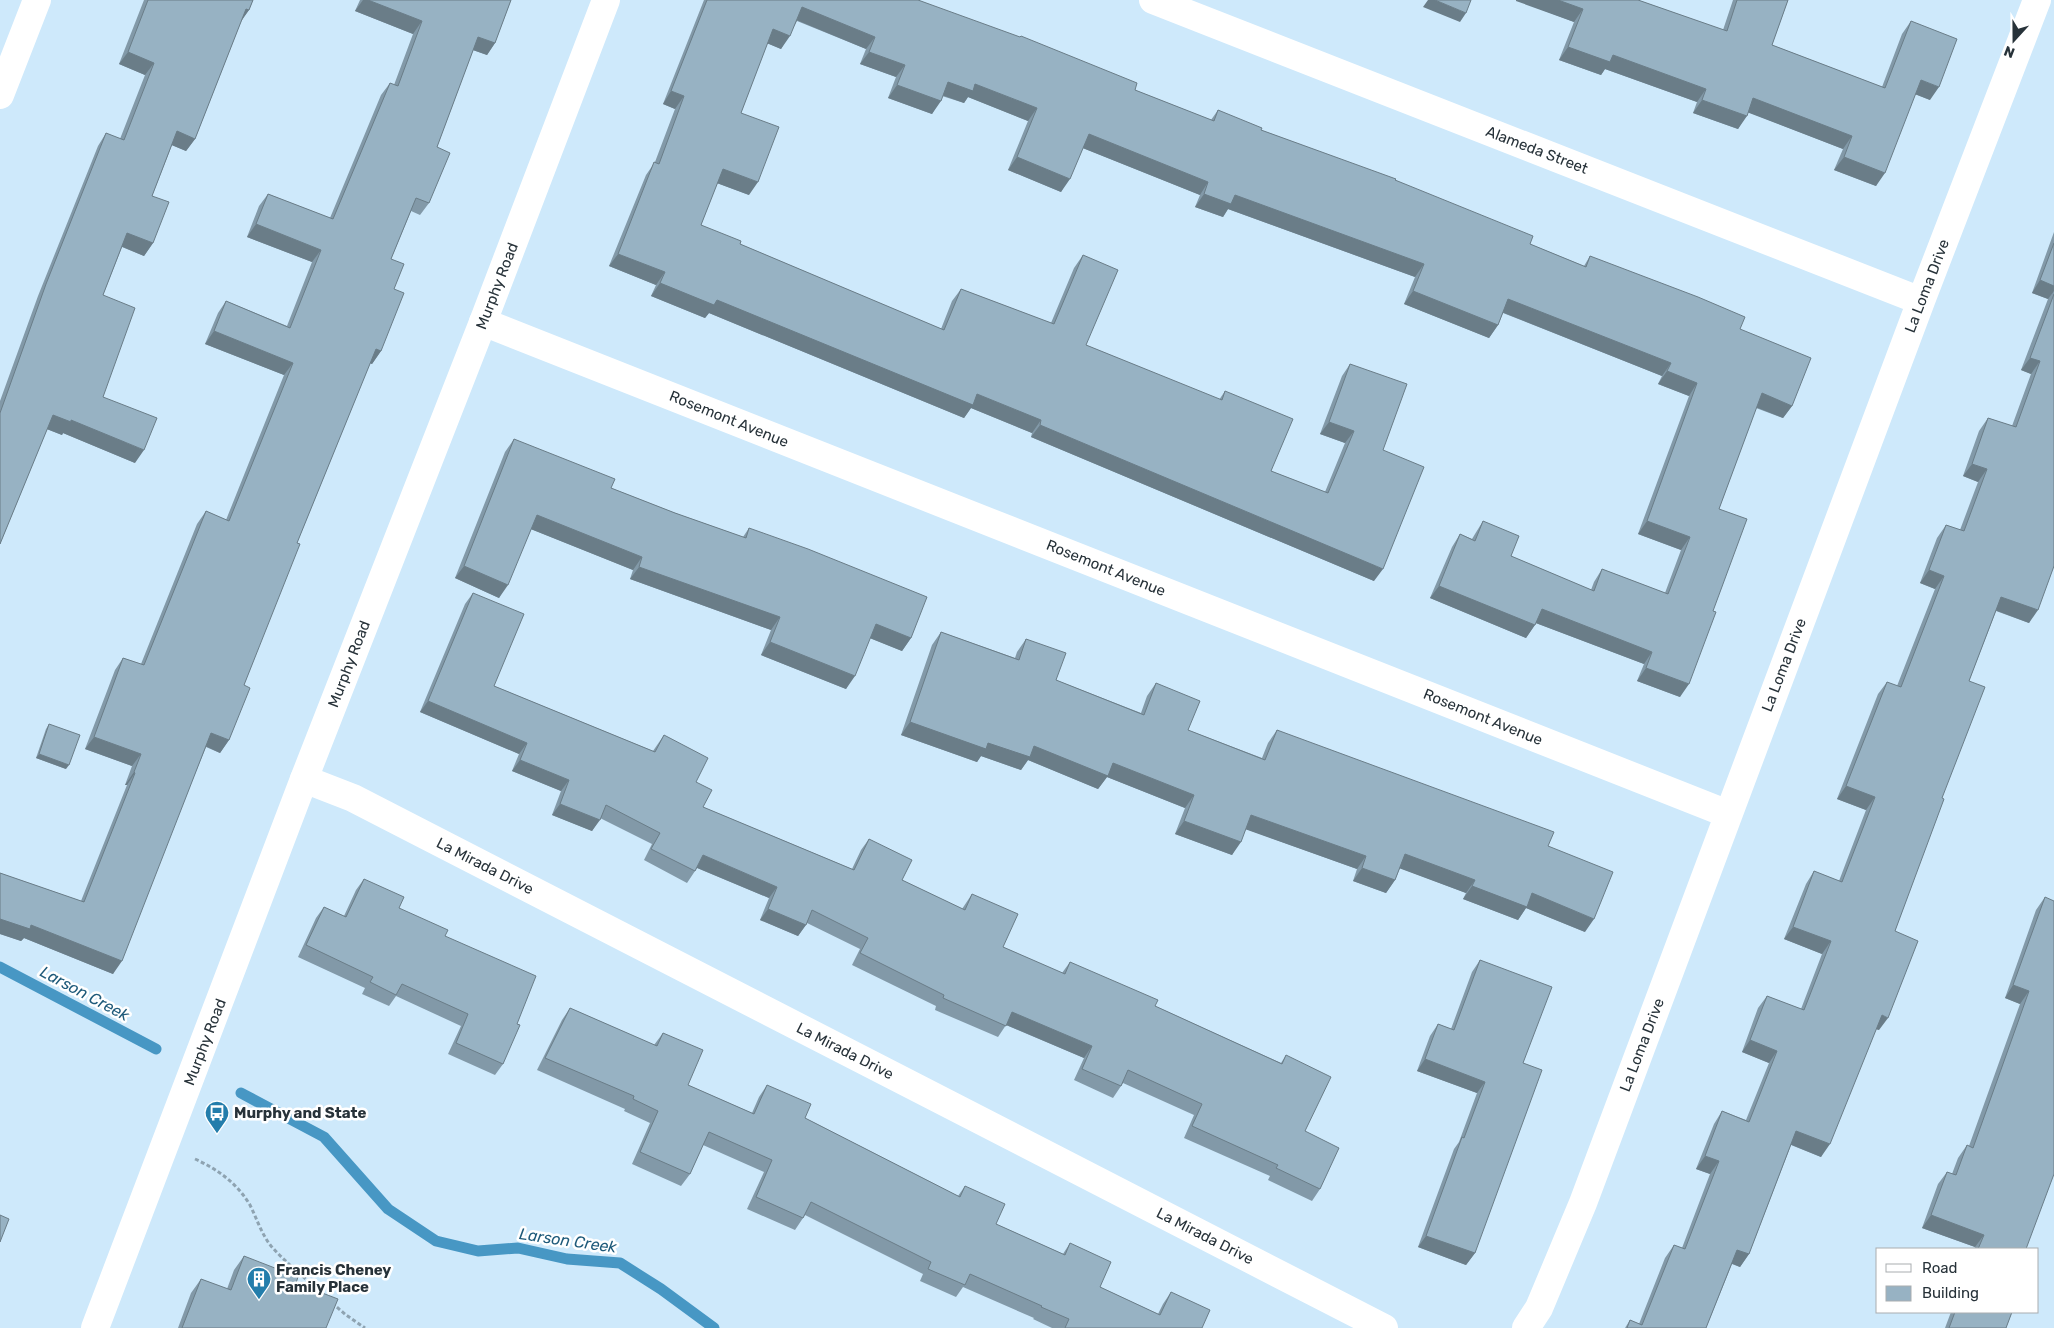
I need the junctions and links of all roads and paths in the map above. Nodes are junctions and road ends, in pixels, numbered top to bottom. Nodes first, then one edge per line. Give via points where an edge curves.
1 (37, 0) edge
2 (606, 0) edge
3 (1152, 0) edge
4 (2037, 0) edge
5 (0, 95) edge
6 (1921, 301) junction
7 (483, 322) junction
8 (304, 779) junction
9 (1728, 814) junction
10 (165, 1146) junction
11 (95, 1328) edge
12 (365, 1328) edge
13 (1384, 1328) edge
14 (1526, 1328) edge

1 - 5 street
2 - 7 street, Murphy Road
3 - 6 street, Alameda Street
4 - 6 street, La Loma Drive
6 - 9 street, La Loma Drive
7 - 8 street, Murphy Road
7 - 9 street, Rosemont Avenue
8 - 10 street, Murphy Road
8 - 13 street, La Mirada Drive via 353,798
9 - 14 street, La Loma Drive via 1583,1203 1539,1308
10 - 11 street, Murphy Road
10 - 12 path via 204,1164 238,1188 271,1245 346,1315

